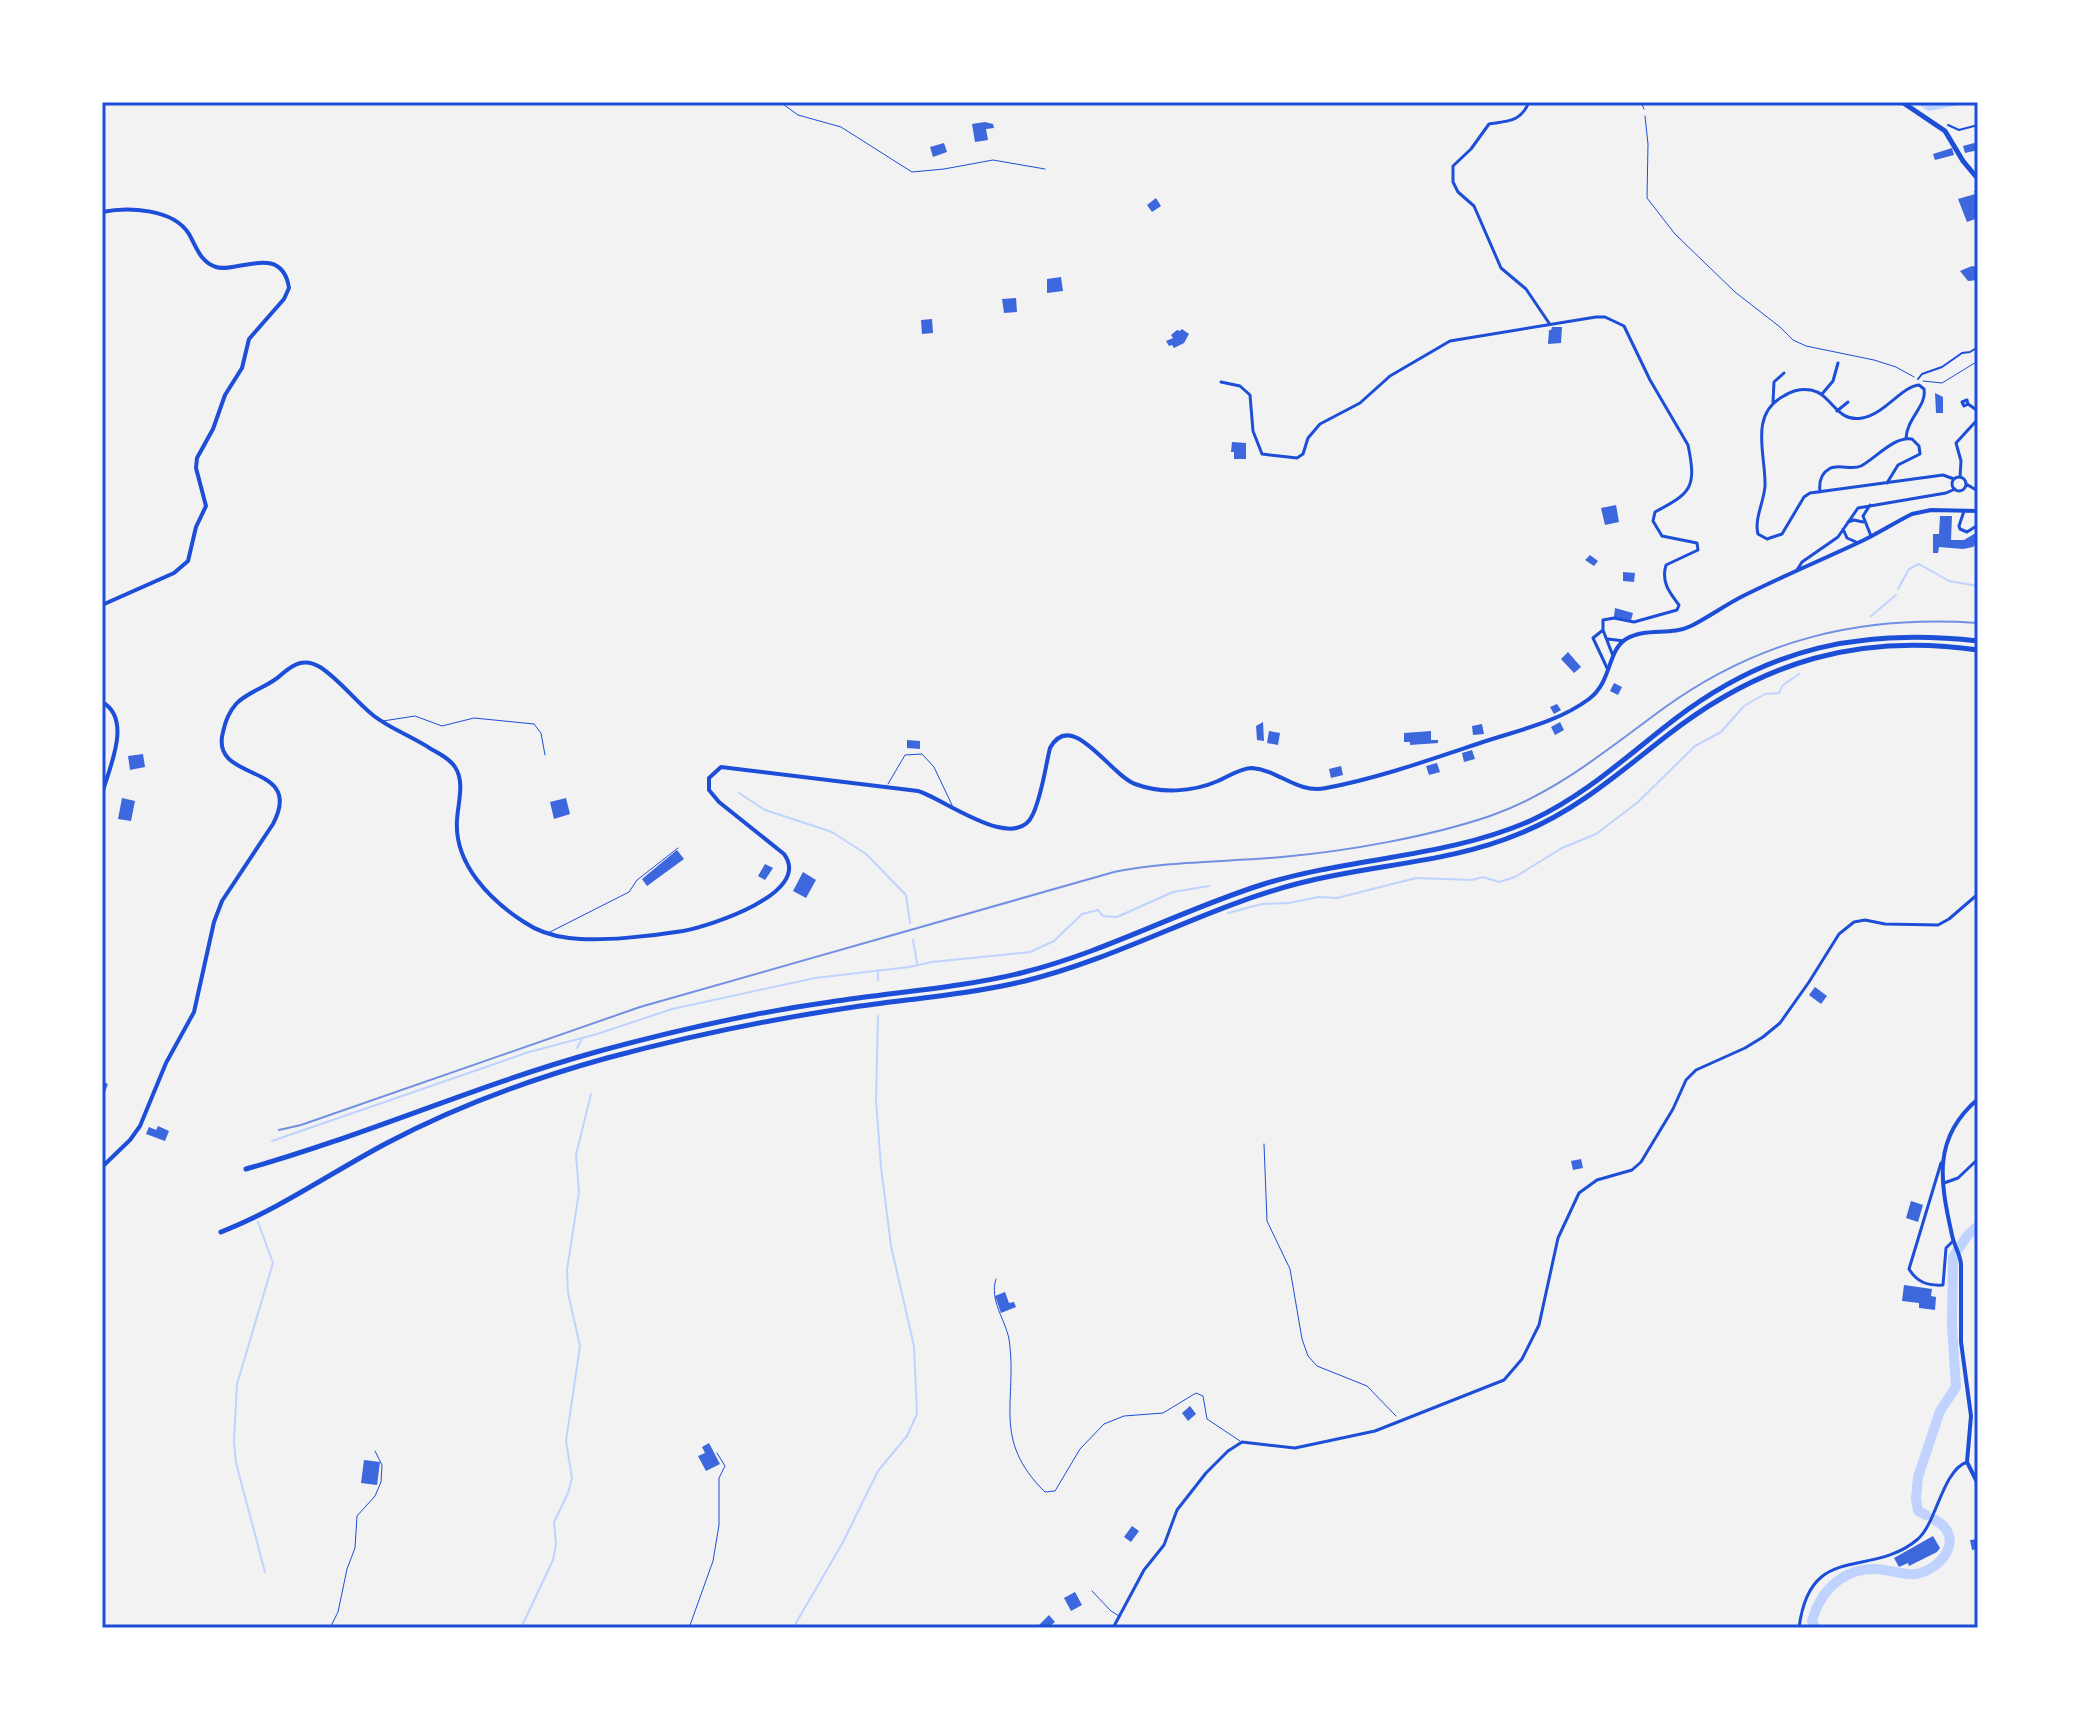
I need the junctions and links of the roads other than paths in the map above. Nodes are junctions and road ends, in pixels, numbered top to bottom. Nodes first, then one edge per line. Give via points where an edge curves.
1 (780, 102) edge
2 (1529, 102) edge
3 (1641, 102) edge
4 (1902, 102) edge
5 (1644, 109) road end
6 (1948, 125) dead end
7 (1978, 125) edge
8 (1045, 169) dead end
9 (1978, 177) edge
10 (102, 212) edge
11 (1549, 323) junction
12 (1978, 347) edge
13 (1838, 363) dead end
14 (1784, 373) dead end
15 (1918, 379) road end
16 (1221, 382) dead end
17 (1822, 394) junction
18 (1773, 402) junction
19 (1848, 402) dead end
20 (1968, 404) dead end
21 (1837, 411) junction
22 (1978, 411) edge
23 (1978, 419) edge
24 (1906, 438) junction
25 (1893, 474) junction
26 (1957, 478) junction
27 (1904, 482) junction
28 (1886, 483) junction
29 (1966, 484) junction
30 (1955, 489) junction
31 (1978, 491) edge
32 (1820, 492) junction
33 (1872, 504) junction
34 (1964, 511) junction
35 (1978, 511) edge
36 (1848, 522) junction
37 (1863, 522) junction
38 (1978, 525) edge
39 (1843, 529) junction
40 (1871, 536) junction
41 (1860, 541) junction
42 (1796, 571) junction
43 (102, 605) edge
44 (1603, 630) junction
45 (1608, 639) junction
46 (1624, 641) junction
47 (1978, 641) edge
48 (1978, 650) edge
49 (1613, 656) junction
50 (1609, 671) junction
51 (102, 702) edge
52 (381, 721) junction
53 (545, 755) dead end
54 (886, 786) junction
55 (102, 794) edge
56 (952, 806) junction
57 (678, 848) dead end
58 (1978, 894) edge
59 (548, 934) junction
60 (1978, 1099) edge
61 (1978, 1159) edge
62 (1941, 1163) junction
63 (103, 1166) edge
64 (246, 1169) dead end
65 (1944, 1183) junction
66 (221, 1232) dead end
67 (1954, 1243) junction
68 (996, 1279) dead end
69 (1242, 1442) junction
70 (375, 1451) dead end
71 (717, 1453) dead end
72 (1967, 1462) junction
73 (1978, 1484) edge
74 (1092, 1591) dead end
75 (1119, 1616) junction
76 (330, 1628) edge
77 (689, 1628) edge
78 (1113, 1628) edge
79 (1799, 1628) edge

1 - 8 lane via 798,115 841,127 912,172 993,160
2 - 11 street via 1515,120 1489,124 1453,166 1453,182 1474,206 1501,268 1526,289
3 - 5 lane
4 - 9 highway via 1945,131
6 - 7 street via 1959,130
10 - 43 main road via 132,208 165,217 186,230 213,266 271,265 289,286 285,298 249,339 242,368 197,458 206,506 190,558 174,573
11 - 16 street via 1458,338 1417,358 1360,403 1320,424 1297,458 1262,454 1253,431 1250,395 1240,386
11 - 44 street via 1605,317 1624,326 1690,456 1690,489 1653,516 1662,536 1697,543 1693,554 1666,565 1667,589 1679,607 1634,622 1603,620
12 - 15 street
13 - 17 street
14 - 18 street via 1774,382
17 - 18 street via 1795,390
17 - 21 street
18 - 32 street via 1763,418 1764,492 1758,534 1767,539 1782,534 1805,496
19 - 21 street
20 - 22 street
21 - 24 street via 1854,419 1870,416 1919,385 1925,397 1907,424
23 - 26 street via 1956,443 1961,461
24 - 25 street via 1917,444 1920,454 1898,465
24 - 32 street via 1860,467 1827,470
25 - 27 street
25 - 28 street
26 - 27 street
26 - 29 street
26 - 30 street
27 - 28 street
28 - 32 street
29 - 30 street via 1961,491
29 - 31 street
30 - 33 street
33 - 36 street via 1855,510
33 - 37 street via 1864,511
34 - 35 main road
34 - 38 street via 1960,529 1967,532
34 - 40 main road via 1919,512
36 - 37 street
36 - 39 street
37 - 40 street
39 - 41 street via 1848,539
39 - 42 street
40 - 41 main road
41 - 42 main road
42 - 46 main road via 1693,625
44 - 45 street
44 - 50 street via 1593,638
45 - 46 street
45 - 49 street
46 - 49 main road
47 - 64 highway via 1924,636 1860,639 1767,665 1689,708 1580,792 1536,818 1490,836 1263,885 1113,944 1015,974 768,1012 621,1046 513,1077
48 - 66 highway via 1897,644 1791,664 1722,696 1564,813 1481,847 1299,883 1028,980 750,1025 528,1082 427,1123
49 - 50 main road
50 - 56 main road via 1591,697 1555,719 1325,789 1300,788 1253,768 1185,791 1155,789 1123,779 1087,742 1067,736 1050,748 1033,816 1021,827 997,828
51 - 55 main road via 115,713 118,728
52 - 53 lane via 415,716 440,726 476,717 534,724
52 - 59 main road via 454,765 460,784 457,833 468,865 501,905
52 - 63 main road via 326,670 308,661 295,664 233,707 222,734 224,750 239,767 275,785 280,809 222,901 196,1008 141,1123
54 - 56 main road via 924,792
54 - 56 lane via 903,756 922,754
54 - 59 main road via 719,768 709,780 711,793 788,860 789,875 777,891 754,906 687,930 586,939
57 - 59 lane via 629,892
58 - 69 street via 1938,925 1865,920 1847,926 1780,1023 1686,1080 1641,1162 1579,1193 1558,1238 1539,1325 1504,1380 1375,1431 1311,1446
60 - 62 main road via 1948,1135
61 - 65 street
62 - 65 main road
62 - 67 street via 1912,1251 1909,1269 1916,1280 1943,1285 1946,1248
65 - 67 main road
67 - 72 main road via 1960,1254 1961,1334 1971,1416
68 - 69 lane via 994,1296 1010,1347 1012,1440 1045,1492 1055,1491 1082,1446 1106,1423 1165,1412 1196,1393 1203,1396 1208,1420
69 - 75 street via 1184,1499 1164,1545 1143,1568
70 - 76 lane via 382,1465 381,1482 357,1516 355,1548
71 - 77 lane via 725,1466 719,1478 715,1553
72 - 73 main road
72 - 79 street via 1958,1467 1917,1540 1820,1577 1804,1601
74 - 75 lane
75 - 78 street

